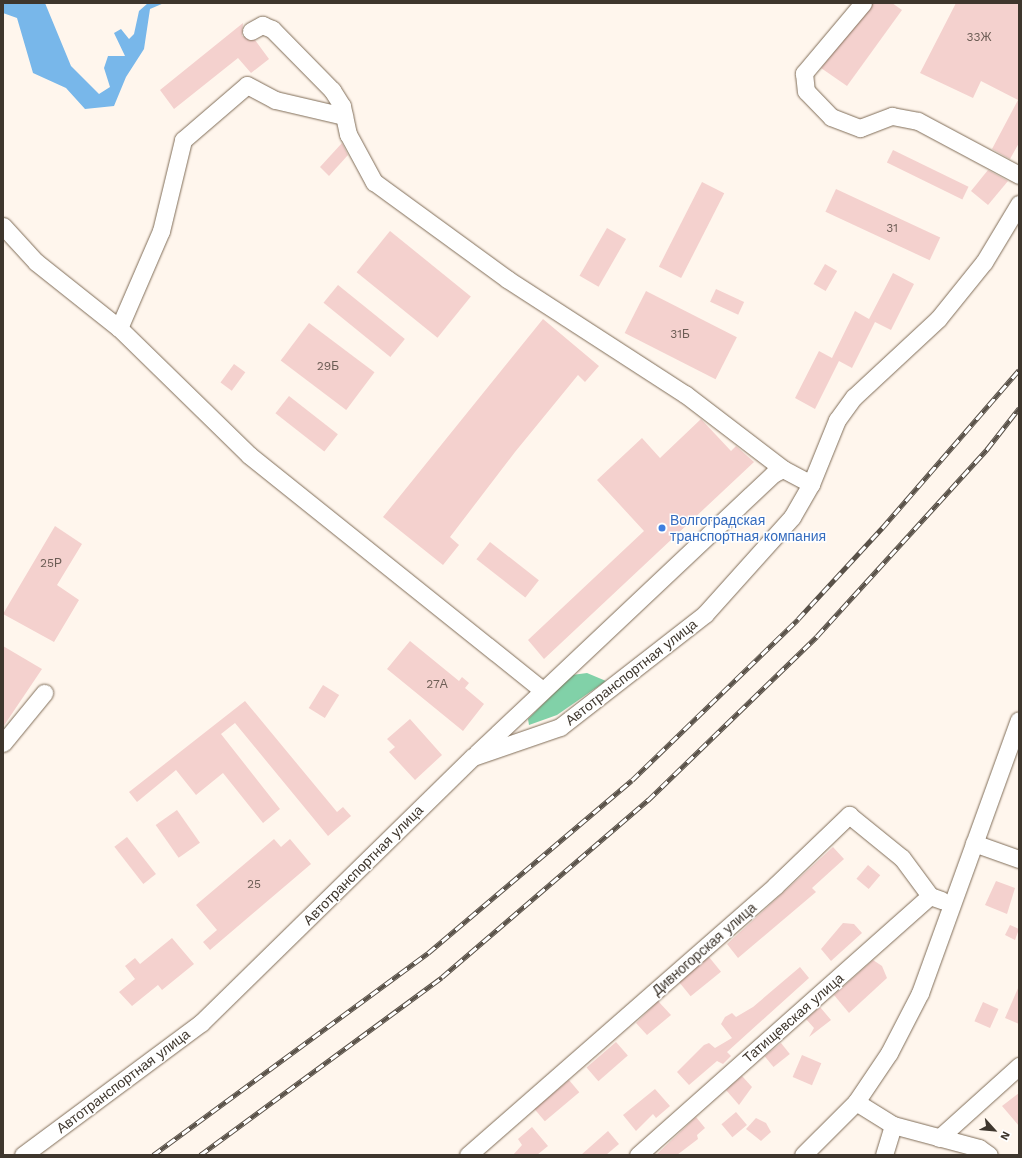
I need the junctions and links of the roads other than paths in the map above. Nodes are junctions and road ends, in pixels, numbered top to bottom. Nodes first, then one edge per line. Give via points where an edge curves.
1 (863, 3) edge
2 (251, 31) dead end
3 (344, 116) junction
4 (1019, 175) edge
5 (1019, 204) edge
6 (3, 226) edge
7 (119, 328) junction
8 (783, 469) junction
9 (811, 484) junction
10 (542, 690) junction
11 (44, 693) dead end
12 (1019, 720) edge
13 (3, 742) edge
14 (473, 757) junction
15 (974, 843) junction
16 (1019, 859) edge
17 (930, 896) junction
18 (952, 904) junction
19 (1019, 1066) edge
20 (856, 1102) junction
21 (893, 1125) junction
22 (939, 1138) junction
23 (23, 1155) edge
24 (468, 1155) edge
25 (638, 1155) edge
26 (803, 1155) edge
27 (884, 1155) edge
28 (989, 1155) edge

1 - 4 street via 804,72 806,91 831,117 860,128 892,116 918,121
2 - 3 street via 262,25 272,29 332,90
3 - 7 street via 275,100 247,85 183,140 161,231
3 - 8 street via 348,134 374,182 507,279 685,394
5 - 9 street, Автотранспортная улица via 984,262 938,319 854,397 837,420
6 - 7 street via 36,262
7 - 10 street via 249,456
8 - 9 street
8 - 10 street via 773,474
9 - 14 street, Автотранспортная улица via 792,517 706,614 560,727
10 - 14 street
11 - 13 street
12 - 15 street
14 - 23 street, Автотранспортная улица via 200,1023
15 - 16 street
15 - 18 street
17 - 18 street
17 - 24 street, Дивногорская улица via 902,858 849,815 775,886
17 - 25 street, Татищевская улица
18 - 20 street via 920,993 889,1053
19 - 22 street
20 - 21 street
20 - 26 street
21 - 22 street
21 - 27 street
22 - 28 street via 979,1148

